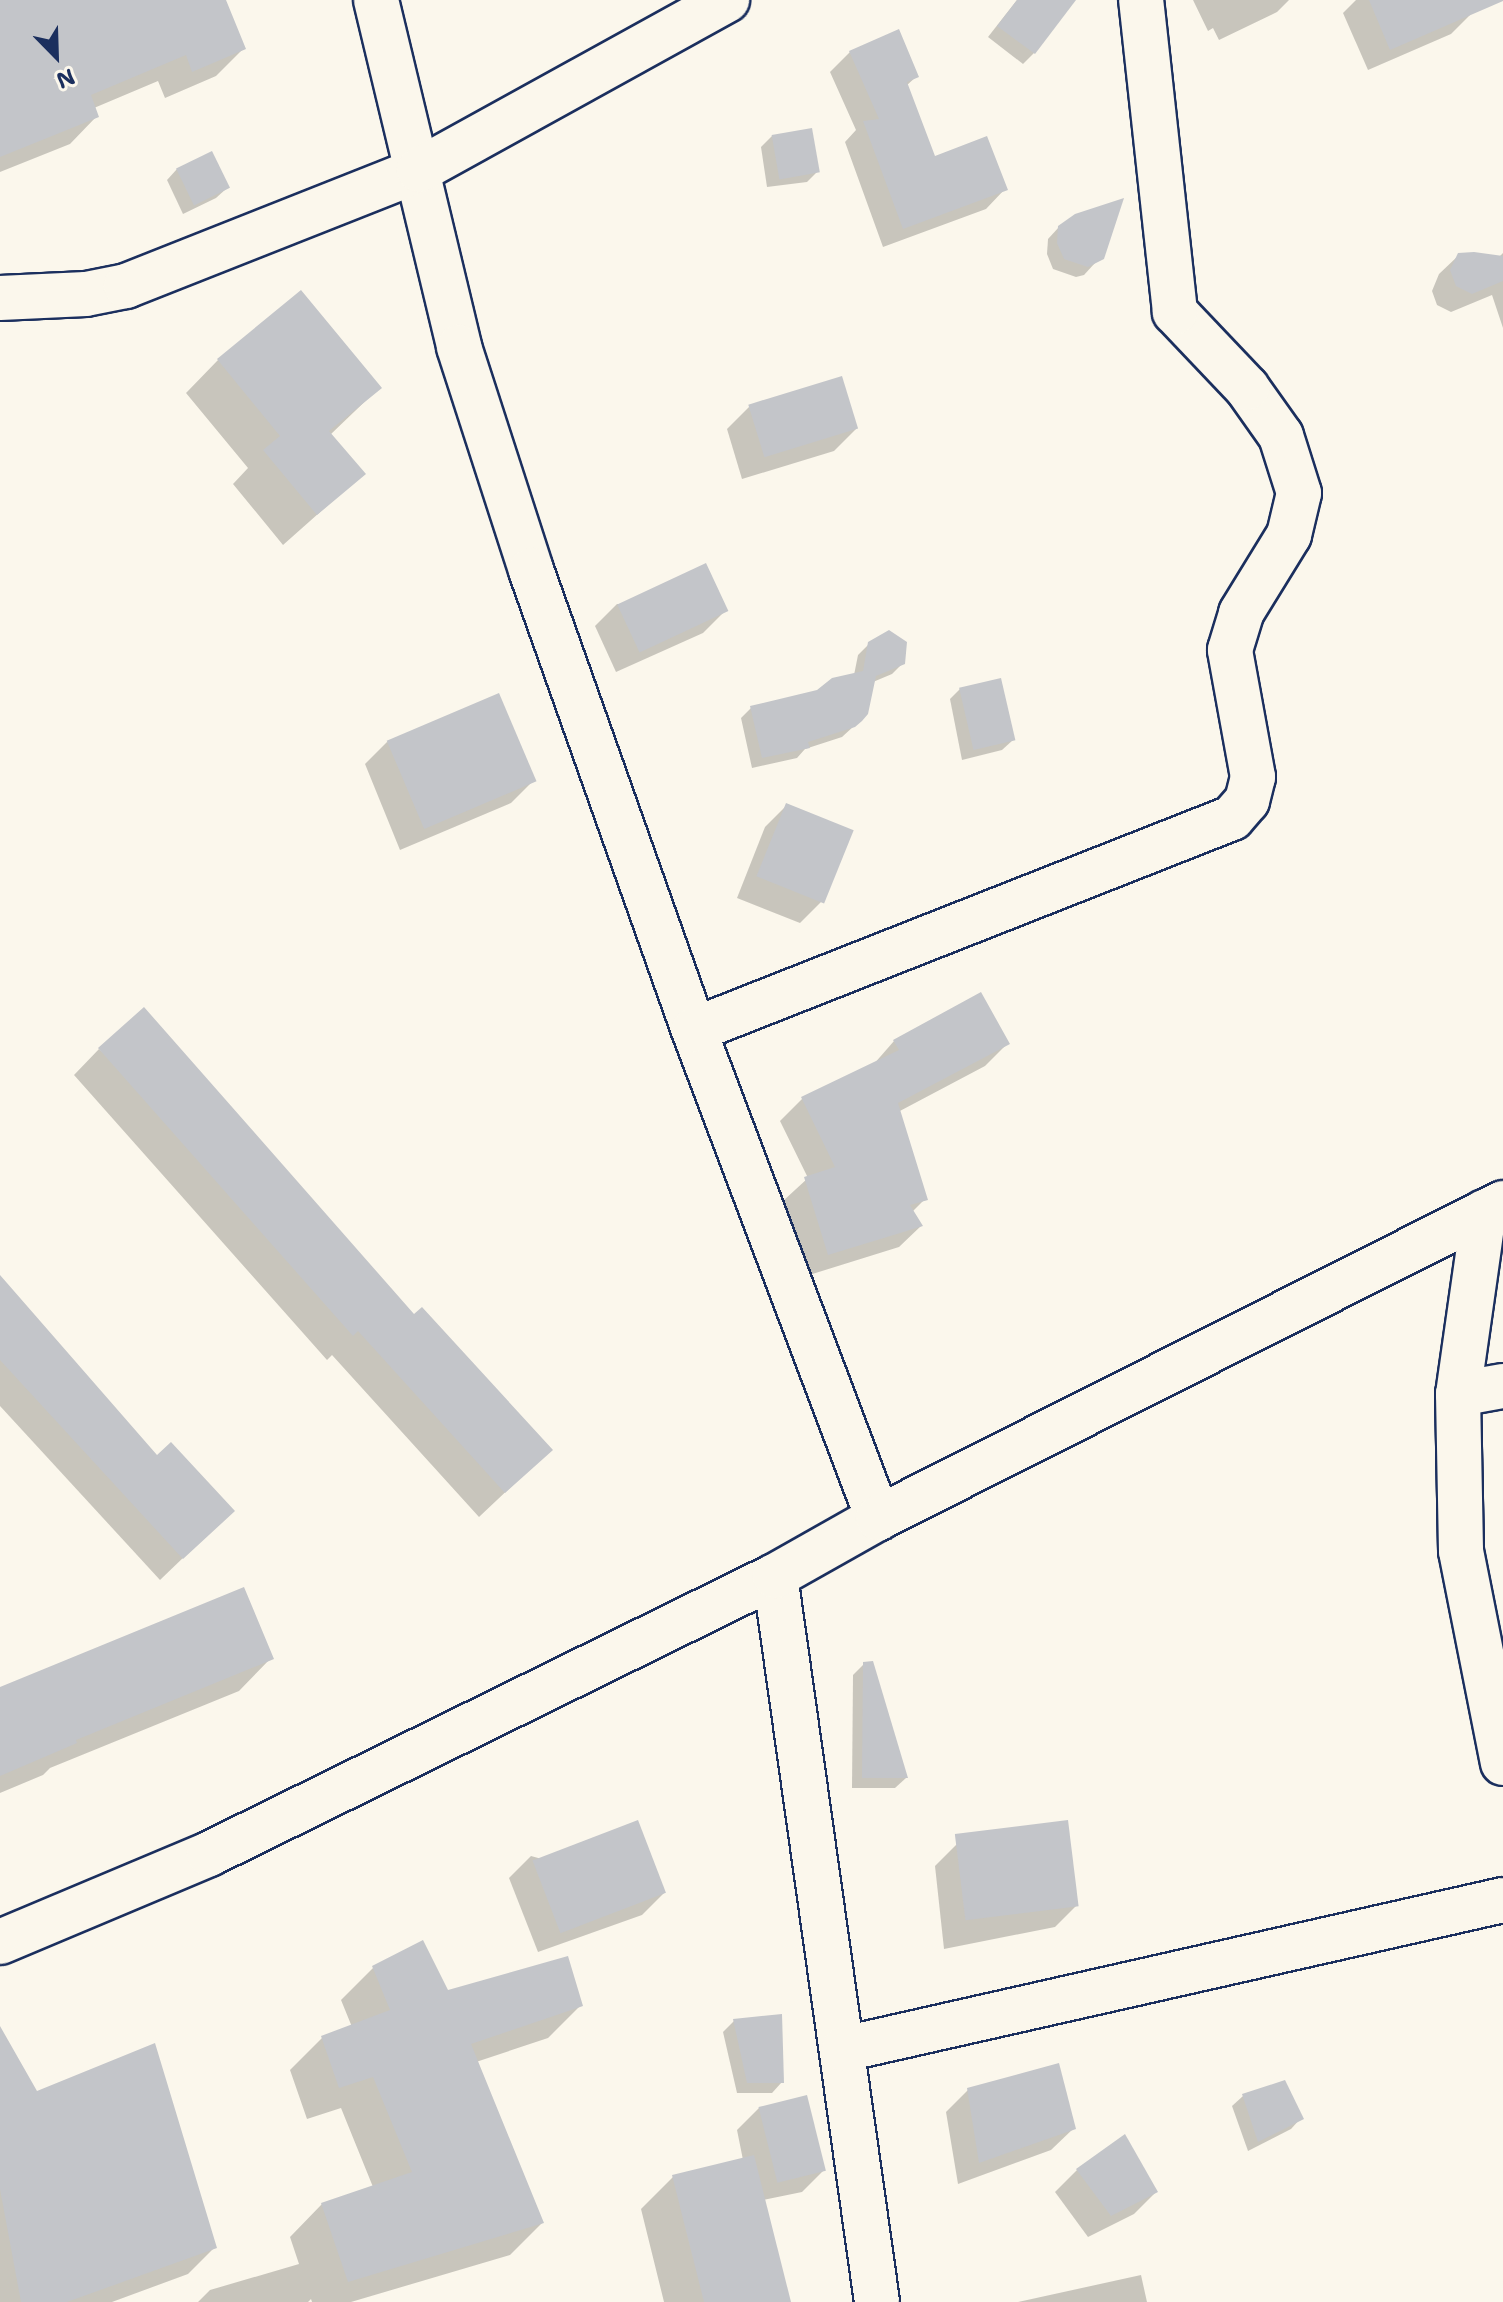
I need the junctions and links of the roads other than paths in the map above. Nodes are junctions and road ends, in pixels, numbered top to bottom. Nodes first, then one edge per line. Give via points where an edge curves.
1 (376, 0) edge
2 (727, 0) edge
3 (1141, 0) edge
4 (419, 170) junction
5 (0, 298) edge
6 (694, 1030) junction
7 (1494, 1207) edge
8 (1503, 1386) edge
9 (1458, 1394) junction
10 (878, 1518) junction
11 (775, 1576) junction
12 (1503, 1763) edge
13 (1503, 1900) edge
14 (0, 1942) edge
15 (844, 2049) junction
16 (877, 2302) edge

1 - 4 street
2 - 4 street
3 - 6 street via 1175,312 1247,388 1281,436 1299,493 1289,535 1241,613 1230,650 1253,777 1247,801 1232,818
4 - 5 street via 126,286 86,294
4 - 6 street via 459,347 531,570
6 - 10 street
7 - 9 street
7 - 10 street
8 - 9 street
9 - 12 street via 1461,1551
10 - 11 street
11 - 14 street via 209,1854
11 - 15 street
13 - 15 street
15 - 16 street

